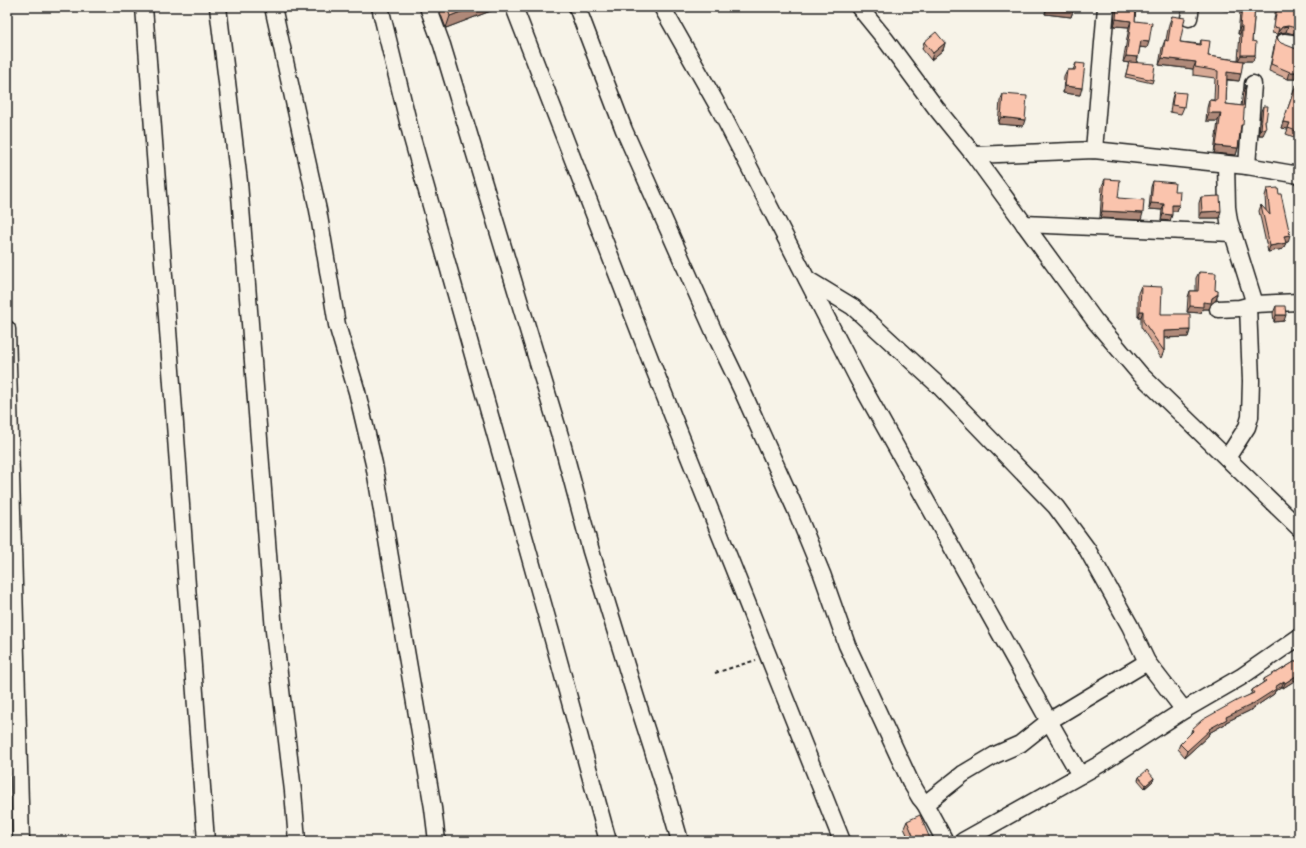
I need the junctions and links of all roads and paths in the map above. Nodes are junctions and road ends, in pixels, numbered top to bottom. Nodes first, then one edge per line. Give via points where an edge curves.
1 (144, 7) edge
2 (218, 7) edge
3 (274, 7) edge
4 (380, 7) edge
5 (428, 7) edge
6 (514, 7) edge
7 (577, 7) edge
8 (662, 7) edge
9 (859, 7) edge
10 (1106, 7) edge
11 (1253, 84) dead end
12 (1094, 150) junction
13 (974, 155) junction
14 (1226, 164) junction
15 (1247, 166) junction
16 (1299, 175) edge
17 (1024, 224) junction
18 (1232, 233) junction
19 (807, 279) junction
20 (1299, 302) edge
21 (1252, 305) junction
22 (1218, 309) dead end
23 (7, 329) edge
24 (1227, 458) junction
25 (1299, 528) edge
26 (1299, 637) edge
27 (768, 656) junction
28 (1147, 662) junction
29 (715, 673) dead end
30 (1184, 710) junction
31 (1049, 722) junction
32 (1080, 775) junction
33 (925, 804) junction
34 (21, 841) edge
35 (206, 841) edge
36 (297, 841) edge
37 (437, 841) edge
38 (608, 841) edge
39 (680, 841) edge
40 (842, 841) edge
41 (945, 841) edge
42 (963, 841) edge

1 - 35 street
2 - 36 street via 239,182 274,631
3 - 37 street via 318,210 337,325 357,392 374,464
4 - 38 street via 412,138
5 - 39 street via 442,45 561,439 591,552
6 - 27 street
7 - 33 street via 624,130 798,515 847,645 910,781
8 - 19 street
9 - 13 street
10 - 12 street
11 - 15 street
12 - 13 street
12 - 14 street
13 - 17 street
14 - 15 street
14 - 18 street via 1227,207
15 - 16 street
17 - 18 street
17 - 24 street via 1095,321 1140,374
18 - 21 street
19 - 28 street via 853,306 990,436 1056,507 1087,549
19 - 31 street via 858,378
20 - 21 street
21 - 22 street
21 - 24 street via 1250,417 1247,427
23 - 34 street
24 - 25 street
26 - 30 street via 1241,677
27 - 29 path
27 - 40 street
28 - 30 street
28 - 31 street
30 - 32 street
31 - 32 street
31 - 33 street via 1020,744 963,774
32 - 42 street
33 - 41 street

